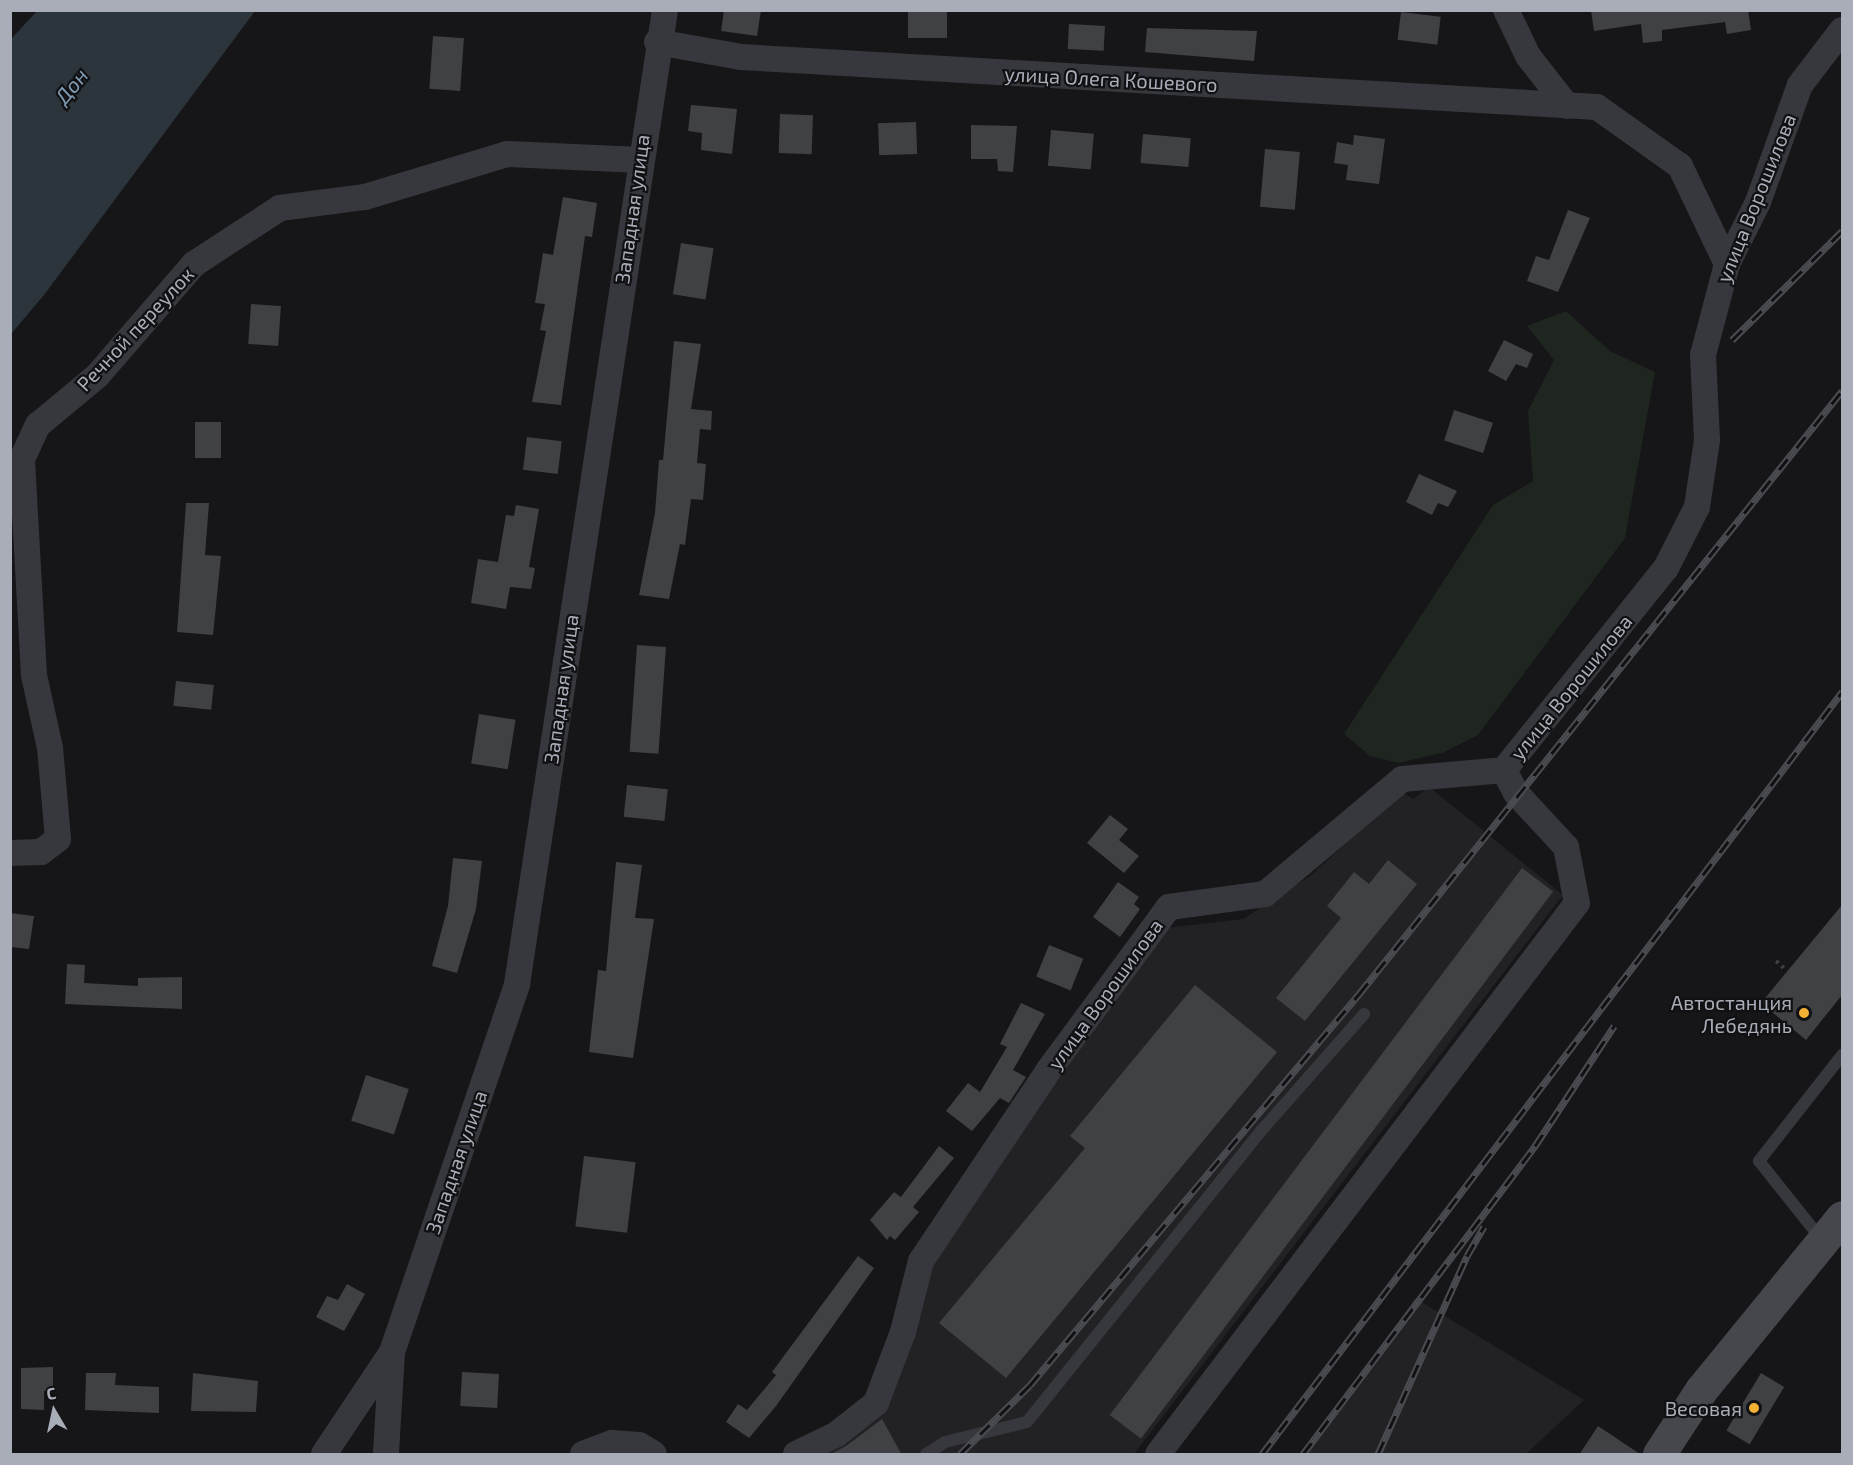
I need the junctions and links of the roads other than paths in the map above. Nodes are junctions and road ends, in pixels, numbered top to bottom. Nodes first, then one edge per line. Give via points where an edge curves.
1 (665, 10) edge
2 (1506, 10) edge
3 (1842, 30) edge
4 (657, 42) junction
5 (1567, 106) junction
6 (640, 160) junction
7 (1726, 264) junction
8 (1504, 771) junction
9 (10, 853) edge
10 (1364, 1014) dead end
11 (1842, 1055) edge
12 (1832, 1228) edge
13 (392, 1352) junction
14 (324, 1455) edge
15 (386, 1455) edge
16 (583, 1455) edge
17 (654, 1455) edge
18 (796, 1455) edge
19 (926, 1455) edge
20 (1158, 1455) edge
21 (1659, 1455) edge

1 - 4 street, Западная улица
2 - 5 street via 1528,56
3 - 7 street, улица Ворошилова via 1800,86 1758,202
4 - 5 street, улица Олега Кошевого via 741,57
4 - 6 street, Западная улица
5 - 7 street, улица Олега Кошевого via 1597,107 1680,166
6 - 9 street, Речной переулок via 507,154 365,197 280,208 194,264 97,376 39,425 22,459 34,675 50,748 58,839 41,852
6 - 13 street, Западная улица via 517,984
7 - 8 street, улица Ворошилова via 1703,354 1707,440 1697,507 1666,568
8 - 18 street, улица Ворошилова via 1402,778 1265,894 1169,907 1048,1071 921,1261 903,1332 876,1403 837,1434
8 - 20 street via 1516,794 1566,847 1577,903
10 - 19 lane via 1261,1131 1027,1422 945,1442
11 - 12 lane via 1759,1161
12 - 21 main road via 1701,1390
13 - 14 street
13 - 15 street
16 - 17 street via 612,1443 639,1445

